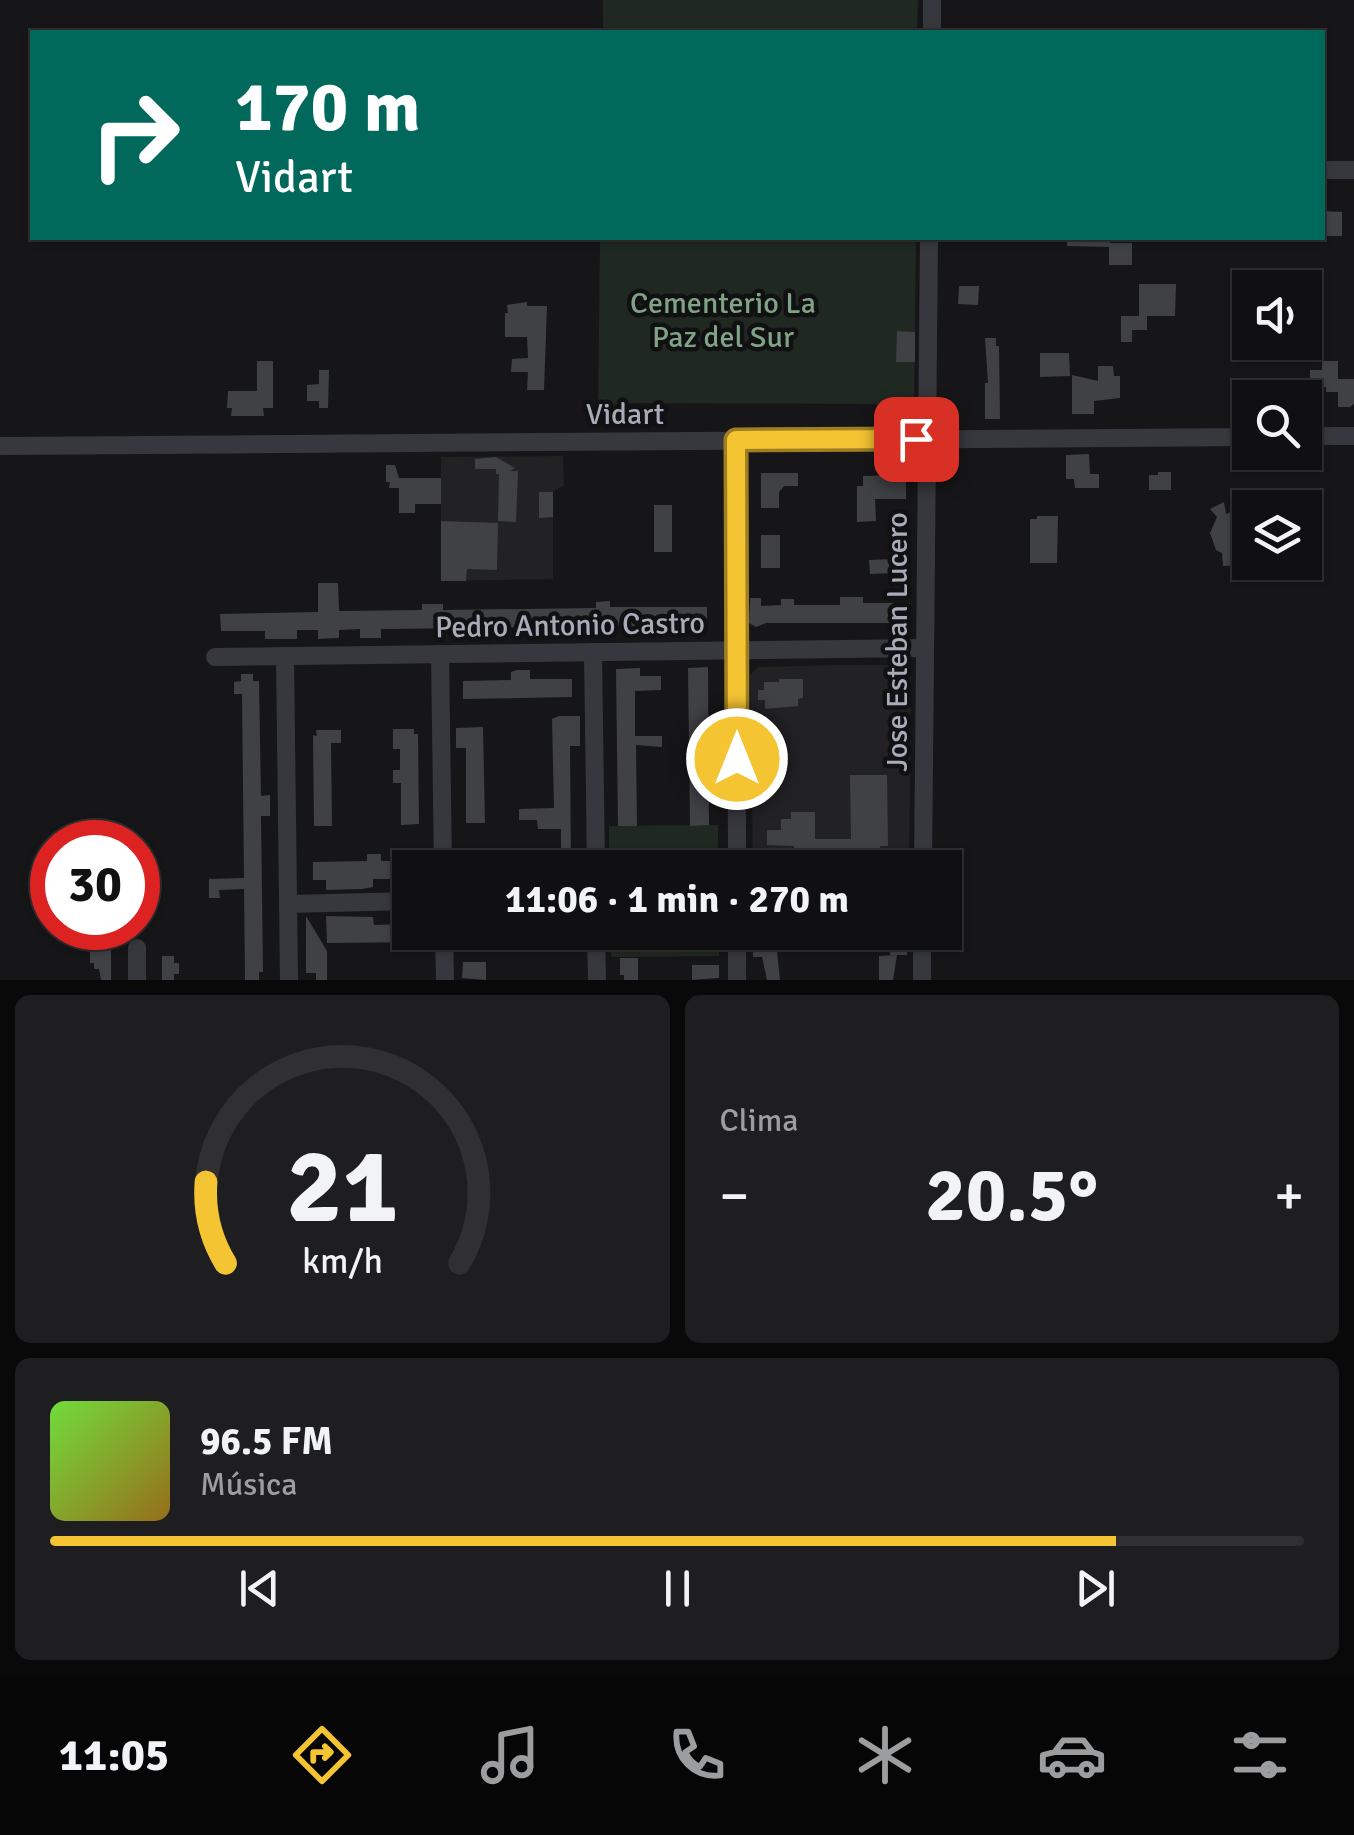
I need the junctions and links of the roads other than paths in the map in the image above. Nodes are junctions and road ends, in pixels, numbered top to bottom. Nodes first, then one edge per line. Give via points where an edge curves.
1 (932, 0) edge
2 (932, 30) edge
3 (1325, 170) edge
4 (1353, 170) edge
5 (930, 240) edge
6 (1322, 436) edge
7 (1354, 436) edge
8 (1232, 437) edge
9 (926, 439) junction
10 (736, 440) junction
11 (0, 446) edge
12 (924, 648) junction
13 (736, 650) junction
14 (593, 652) junction
15 (440, 654) junction
16 (285, 656) junction
17 (216, 657) dead end
18 (443, 850) edge
19 (596, 850) edge
20 (737, 850) edge
21 (923, 850) edge
22 (392, 901) edge
23 (288, 904) junction
24 (138, 950) edge
25 (444, 950) edge
26 (596, 950) edge
27 (737, 950) edge
28 (922, 950) edge
29 (137, 980) edge
30 (290, 980) edge
31 (445, 980) edge
32 (597, 980) edge
33 (738, 980) edge
34 (922, 980) edge

1 - 2 street
3 - 4 street
5 - 9 street, Jose Esteban Lucero
6 - 7 street
8 - 9 street, Vidart
9 - 10 street, Vidart
9 - 12 street, Jose Esteban Lucero
10 - 11 street, Vidart
10 - 13 street
12 - 13 street, Pedro Antonio Castro
12 - 21 street, Jose Esteban Lucero
13 - 14 street, Pedro Antonio Castro
13 - 20 street
14 - 15 street, Pedro Antonio Castro
14 - 19 street
15 - 16 street, Pedro Antonio Castro
15 - 18 street
16 - 17 street, Pedro Antonio Castro
16 - 23 street
22 - 23 street
23 - 30 street
24 - 29 street
25 - 31 street
26 - 32 street
27 - 33 street
28 - 34 street

